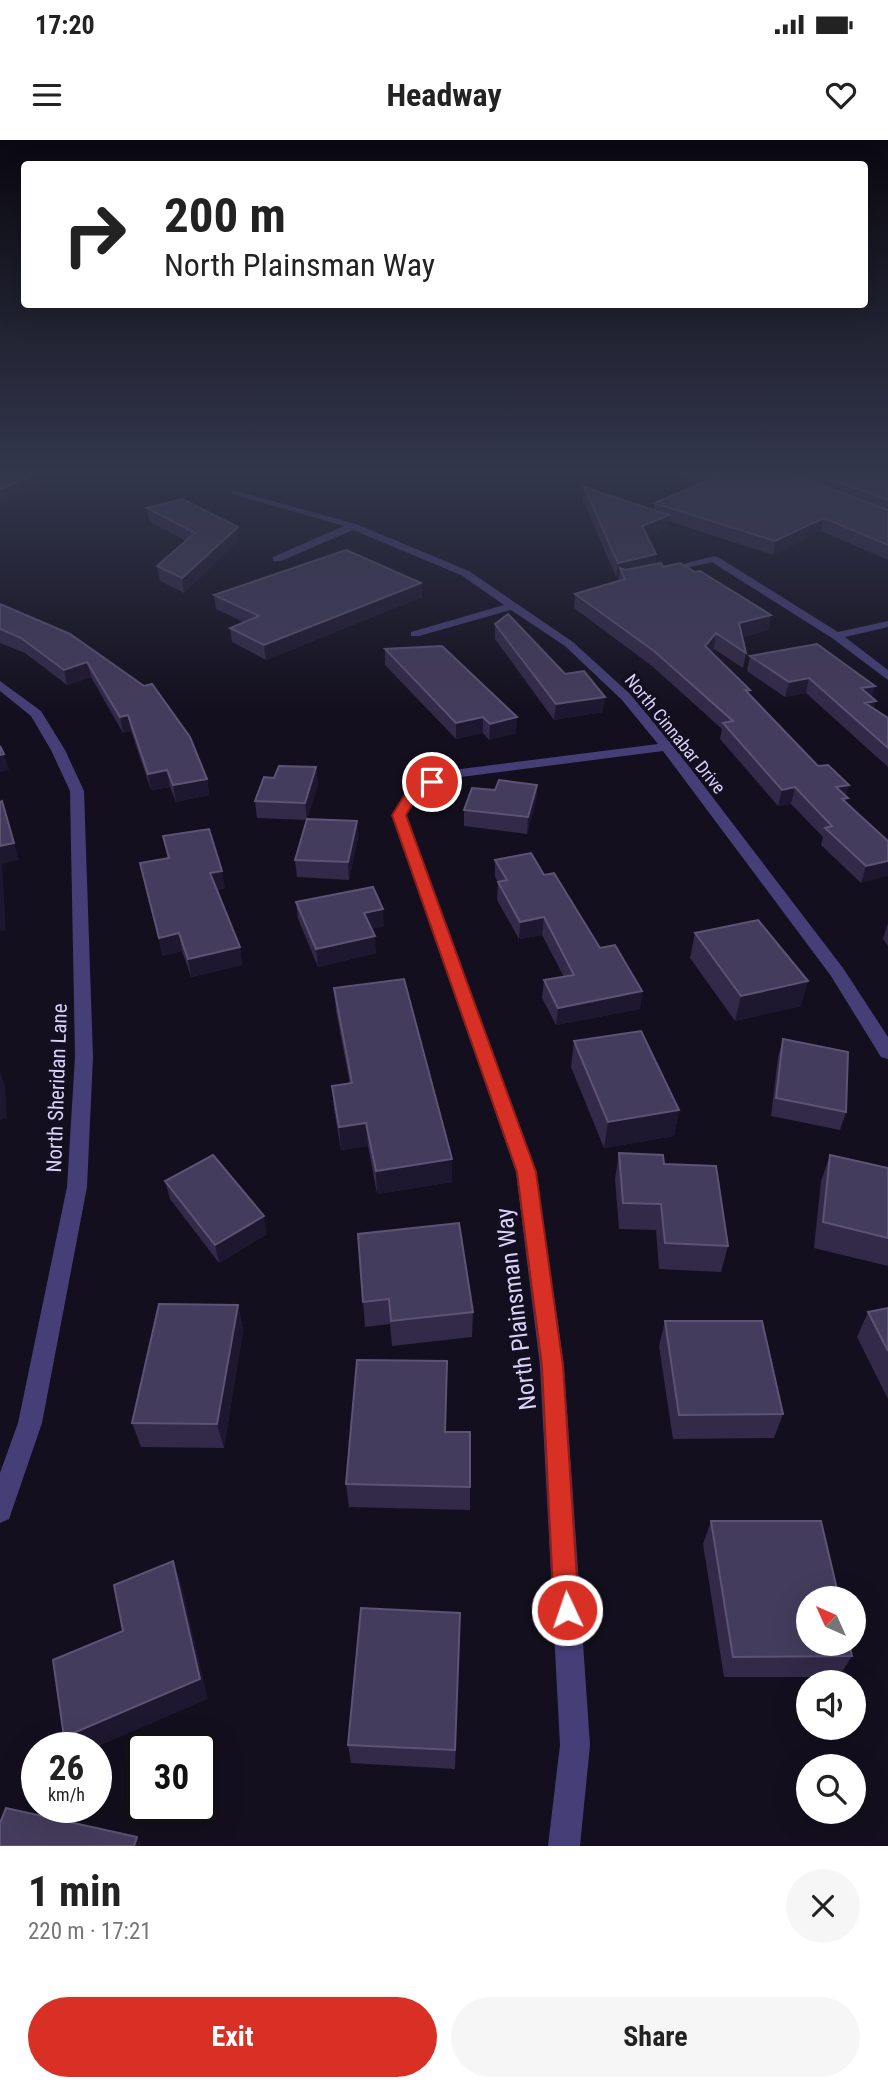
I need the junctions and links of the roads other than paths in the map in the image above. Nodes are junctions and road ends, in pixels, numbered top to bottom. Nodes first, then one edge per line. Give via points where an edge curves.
1 (292, 553) edge
2 (416, 553) edge
3 (277, 559) dead end
4 (714, 559) joint
5 (649, 573) edge
6 (512, 606) junction
7 (888, 624) edge
8 (415, 634) dead end
9 (836, 636) junction
10 (888, 676) edge
11 (0, 685) edge
12 (667, 747) junction
13 (888, 1052) edge
14 (0, 1510) edge
15 (564, 1846) edge

1 - 3 street
2 - 6 street, North Cinnabar Drive via 465,573
4 - 5 lane
4 - 9 street
6 - 8 street
6 - 12 street, North Cinnabar Drive via 569,644 626,698
7 - 9 street
9 - 10 street
11 - 14 street, North Sheridan Lane via 36,714 77,791 84,1057 77,1187 30,1423
12 - 13 street, North Cinnabar Drive via 837,972
12 - 15 street, North Plainsman Way via 450,774 414,790 399,815 526,1172 552,1366 574,1731

